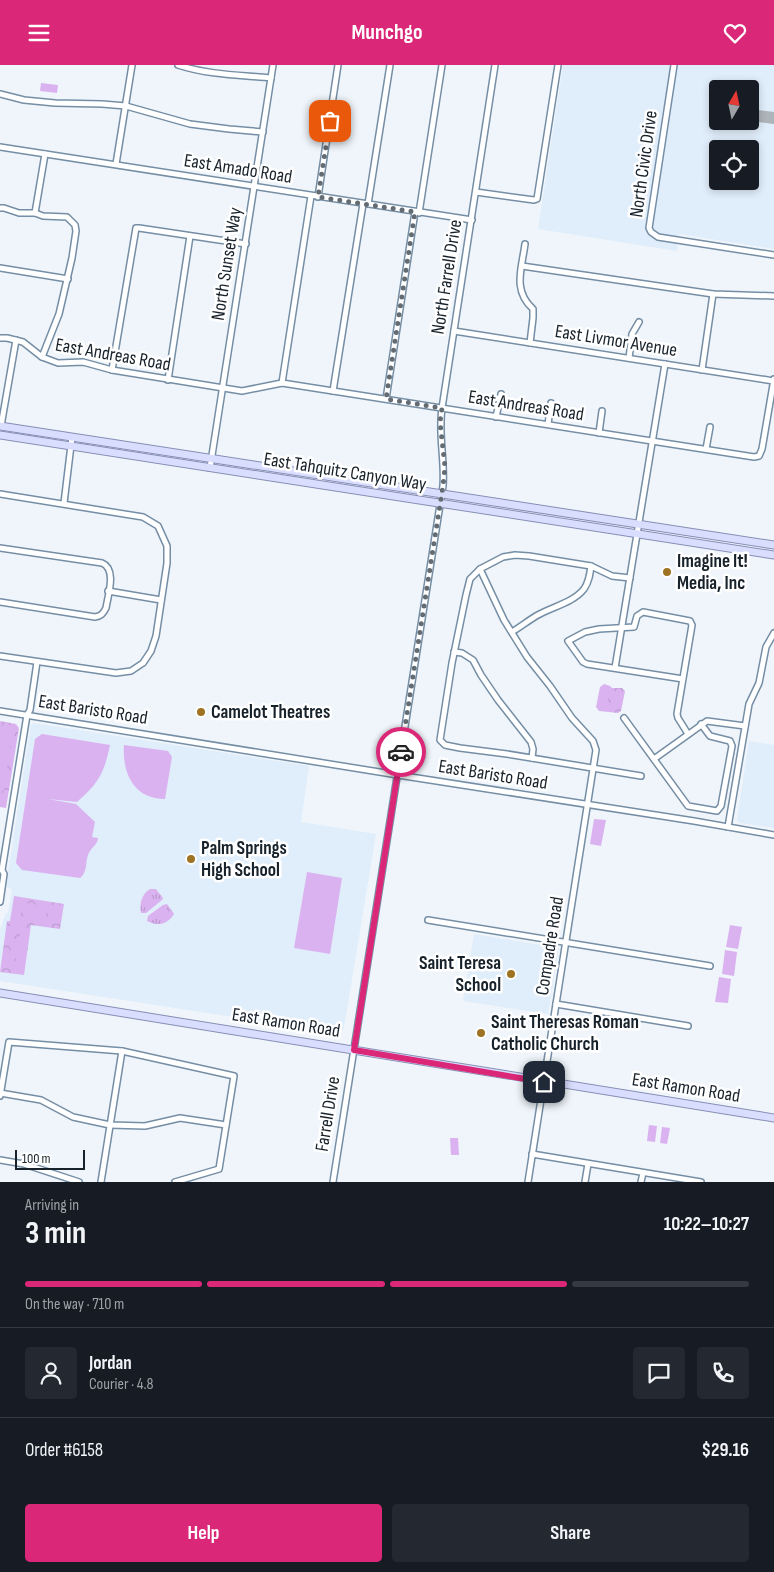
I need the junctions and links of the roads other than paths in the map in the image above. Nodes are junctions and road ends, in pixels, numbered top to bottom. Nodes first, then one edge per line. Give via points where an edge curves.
1 (132, 65) edge
2 (178, 65) edge
3 (273, 65) edge
4 (338, 65) edge
5 (390, 65) edge
6 (442, 65) edge
7 (496, 65) edge
8 (558, 65) edge
9 (674, 65) edge
10 (272, 78) junction
11 (0, 94) edge
12 (126, 106) junction
13 (263, 132) junction
14 (0, 147) edge
15 (45, 153) junction
16 (116, 164) junction
17 (255, 187) junction
18 (476, 192) junction
19 (311, 196) junction
20 (318, 197) junction
21 (365, 204) junction
22 (0, 208) edge
23 (417, 212) junction
24 (35, 213) junction
25 (472, 220) junction
26 (190, 236) junction
27 (246, 244) junction
28 (525, 244) dead end
29 (774, 255) edge
30 (522, 266) junction
31 (0, 269) edge
32 (68, 279) junction
33 (713, 294) junction
34 (774, 297) edge
35 (639, 321) dead end
36 (454, 331) junction
37 (0, 338) edge
38 (16, 340) junction
39 (530, 343) junction
40 (42, 357) junction
41 (629, 358) junction
42 (665, 364) junction
43 (112, 370) junction
44 (702, 370) junction
45 (168, 380) junction
46 (774, 380) edge
47 (282, 383) junction
48 (223, 388) junction
49 (333, 391) junction
50 (500, 394) dead end
51 (386, 399) junction
52 (552, 403) dead end
53 (442, 408) junction
54 (602, 411) dead end
55 (496, 417) junction
56 (548, 425) junction
57 (1, 426) edge
58 (710, 427) dead end
59 (599, 433) junction
60 (0, 435) edge
61 (72, 437) junction
62 (652, 441) junction
63 (71, 446) junction
64 (706, 449) junction
65 (211, 459) junction
66 (210, 468) junction
67 (0, 494) edge
68 (442, 494) junction
69 (64, 503) junction
70 (440, 503) junction
71 (638, 524) junction
72 (637, 535) junction
73 (774, 545) edge
74 (0, 548) edge
75 (774, 555) edge
76 (591, 566) junction
77 (480, 569) junction
78 (630, 578) junction
79 (108, 591) junction
80 (161, 600) junction
81 (0, 602) edge
82 (622, 628) junction
83 (512, 632) junction
84 (774, 633) edge
85 (454, 652) junction
86 (0, 655) edge
87 (38, 662) junction
88 (616, 668) junction
89 (683, 679) junction
90 (0, 711) edge
91 (27, 715) junction
92 (624, 718) dead end
93 (701, 724) junction
94 (745, 726) junction
95 (688, 734) junction
96 (532, 758) junction
97 (654, 759) junction
98 (594, 768) junction
99 (398, 775) junction
100 (641, 775) dead end
101 (588, 804) junction
102 (728, 827) junction
103 (774, 835) edge
104 (1, 871) edge
105 (0, 902) edge
106 (428, 920) dead end
107 (566, 943) junction
108 (710, 966) dead end
109 (0, 993) edge
110 (556, 1004) junction
111 (688, 1026) dead end
112 (354, 1050) junction
113 (122, 1051) junction
114 (544, 1082) junction
115 (0, 1094) edge
116 (774, 1119) edge
117 (110, 1125) junction
118 (226, 1125) junction
119 (532, 1154) junction
120 (0, 1160) edge
121 (588, 1164) junction
122 (643, 1173) junction
123 (79, 1182) edge
124 (101, 1182) edge
125 (175, 1182) edge
126 (333, 1182) edge
127 (528, 1182) edge
128 (586, 1182) edge
129 (641, 1182) edge
130 (698, 1182) edge

1 - 12 street
2 - 10 street via 219,74
3 - 10 street, North Sunset Way
4 - 20 street
5 - 21 street
6 - 23 street
7 - 18 street, North Farrell Drive
8 - 18 street via 536,199
9 - 29 street, North Civic Drive via 649,227 651,232 658,237
10 - 13 street, North Sunset Way
11 - 12 street via 24,100
12 - 13 street via 190,123
12 - 16 street
13 - 17 street, North Sunset Way
14 - 15 street, East Amado Road
15 - 16 street, East Amado Road
15 - 24 street
16 - 17 street, East Amado Road
17 - 19 street, East Amado Road
17 - 27 street, North Sunset Way
18 - 25 street, North Farrell Drive
19 - 20 street, East Amado Road
19 - 47 street
20 - 21 street, East Amado Road
21 - 23 street, East Amado Road
21 - 49 street
22 - 24 street
23 - 25 street, East Amado Road
23 - 51 street
24 - 32 street via 68,217 75,225
25 - 36 street, North Farrell Drive
26 - 27 street
26 - 43 street via 136,228
26 - 45 street
27 - 48 street, North Sunset Way
28 - 30 street
30 - 33 street
30 - 39 street via 520,288 525,302 533,309 534,318
31 - 32 street
32 - 40 street
33 - 34 street
33 - 44 street
35 - 41 street via 632,334
36 - 39 street, East Livmor Avenue
36 - 53 street, North Farrell Drive
37 - 38 street, East Andreas Road
38 - 40 street, East Andreas Road
38 - 57 street
39 - 41 street, East Livmor Avenue
40 - 43 street, East Andreas Road via 58,363 83,362
41 - 42 street, East Livmor Avenue
42 - 44 street, East Livmor Avenue
42 - 62 street
43 - 45 street, East Andreas Road
44 - 46 street, East Livmor Avenue
45 - 48 street, East Andreas Road
46 - 64 street, East Andreas Road via 760,456
47 - 48 street, East Andreas Road via 242,391
47 - 49 street, East Andreas Road
48 - 65 street, North Sunset Way
49 - 51 street, East Andreas Road
50 - 55 street
51 - 53 street, East Andreas Road
52 - 56 street
53 - 55 street, East Andreas Road
53 - 68 street, North Farrell Drive via 445,467
54 - 59 street
55 - 56 street, East Andreas Road
56 - 59 street, East Andreas Road
57 - 61 main road, East Tahquitz Canyon Way
58 - 64 street
59 - 62 street, East Andreas Road
60 - 63 main road, East Tahquitz Canyon Way
61 - 63 street
61 - 65 main road, East Tahquitz Canyon Way
62 - 64 street, East Andreas Road
62 - 71 street
63 - 66 main road, East Tahquitz Canyon Way
63 - 69 street
65 - 66 street, North Sunset Way
65 - 68 main road, East Tahquitz Canyon Way
66 - 70 main road, East Tahquitz Canyon Way
67 - 69 street
68 - 70 street, North Farrell Drive
68 - 71 main road, East Tahquitz Canyon Way
69 - 80 street via 135,515 158,527 165,539 168,555
70 - 72 main road, East Tahquitz Canyon Way
70 - 99 street, North Farrell Drive
71 - 72 street
71 - 73 main road, East Tahquitz Canyon Way
72 - 75 main road, East Tahquitz Canyon Way
72 - 78 street
74 - 79 street via 106,564 110,570
76 - 77 street via 548,557 515,555 503,557
76 - 78 street via 612,576
76 - 83 street via 589,579 580,593
77 - 83 street, Compadre Road
77 - 85 street via 470,579
78 - 82 street
79 - 80 street
79 - 81 street via 106,608 100,616
80 - 87 street via 151,651 137,667 116,673
82 - 88 street
82 - 88 street via 585,632 568,641 583,662
82 - 89 street via 634,627 637,616 643,612 690,621
83 - 98 street, Compadre Road via 572,718 593,741 596,750
84 - 94 street via 766,647
85 - 96 street via 473,660 498,700 531,742
85 - 96 street via 440,740 451,747
86 - 87 street
87 - 91 street
88 - 89 street
89 - 95 street via 678,718
90 - 91 street, East Baristo Road
91 - 99 street, East Baristo Road
91 - 104 street
92 - 97 street
93 - 94 street via 711,721
93 - 95 street
93 - 97 street via 710,736 730,741 732,746 719,810 688,806
94 - 102 street
95 - 97 street
96 - 98 street
98 - 100 street
98 - 101 street, Compadre Road
99 - 101 street, East Baristo Road
99 - 112 street, Farrell Drive
101 - 102 street, East Baristo Road
101 - 107 street, Compadre Road
102 - 103 street, East Baristo Road
104 - 105 street via 4,874
106 - 107 street
107 - 108 street
107 - 110 street, Compadre Road
109 - 112 main road, East Ramon Road
110 - 111 street
110 - 114 street, Compadre Road
112 - 114 main road, East Ramon Road
112 - 126 street, Farrell Drive
113 - 115 street via 9,1042
113 - 117 street
113 - 118 street via 234,1076
114 - 116 main road, East Ramon Road
114 - 119 street, Compadre Road
115 - 117 street via 41,1100 73,1117
117 - 118 street via 145,1126 180,1118
117 - 124 street
118 - 125 street via 219,1169
119 - 121 street
119 - 127 street, Compadre Road
120 - 123 street via 24,1164
121 - 122 street
121 - 128 street
122 - 129 street
122 - 130 street

